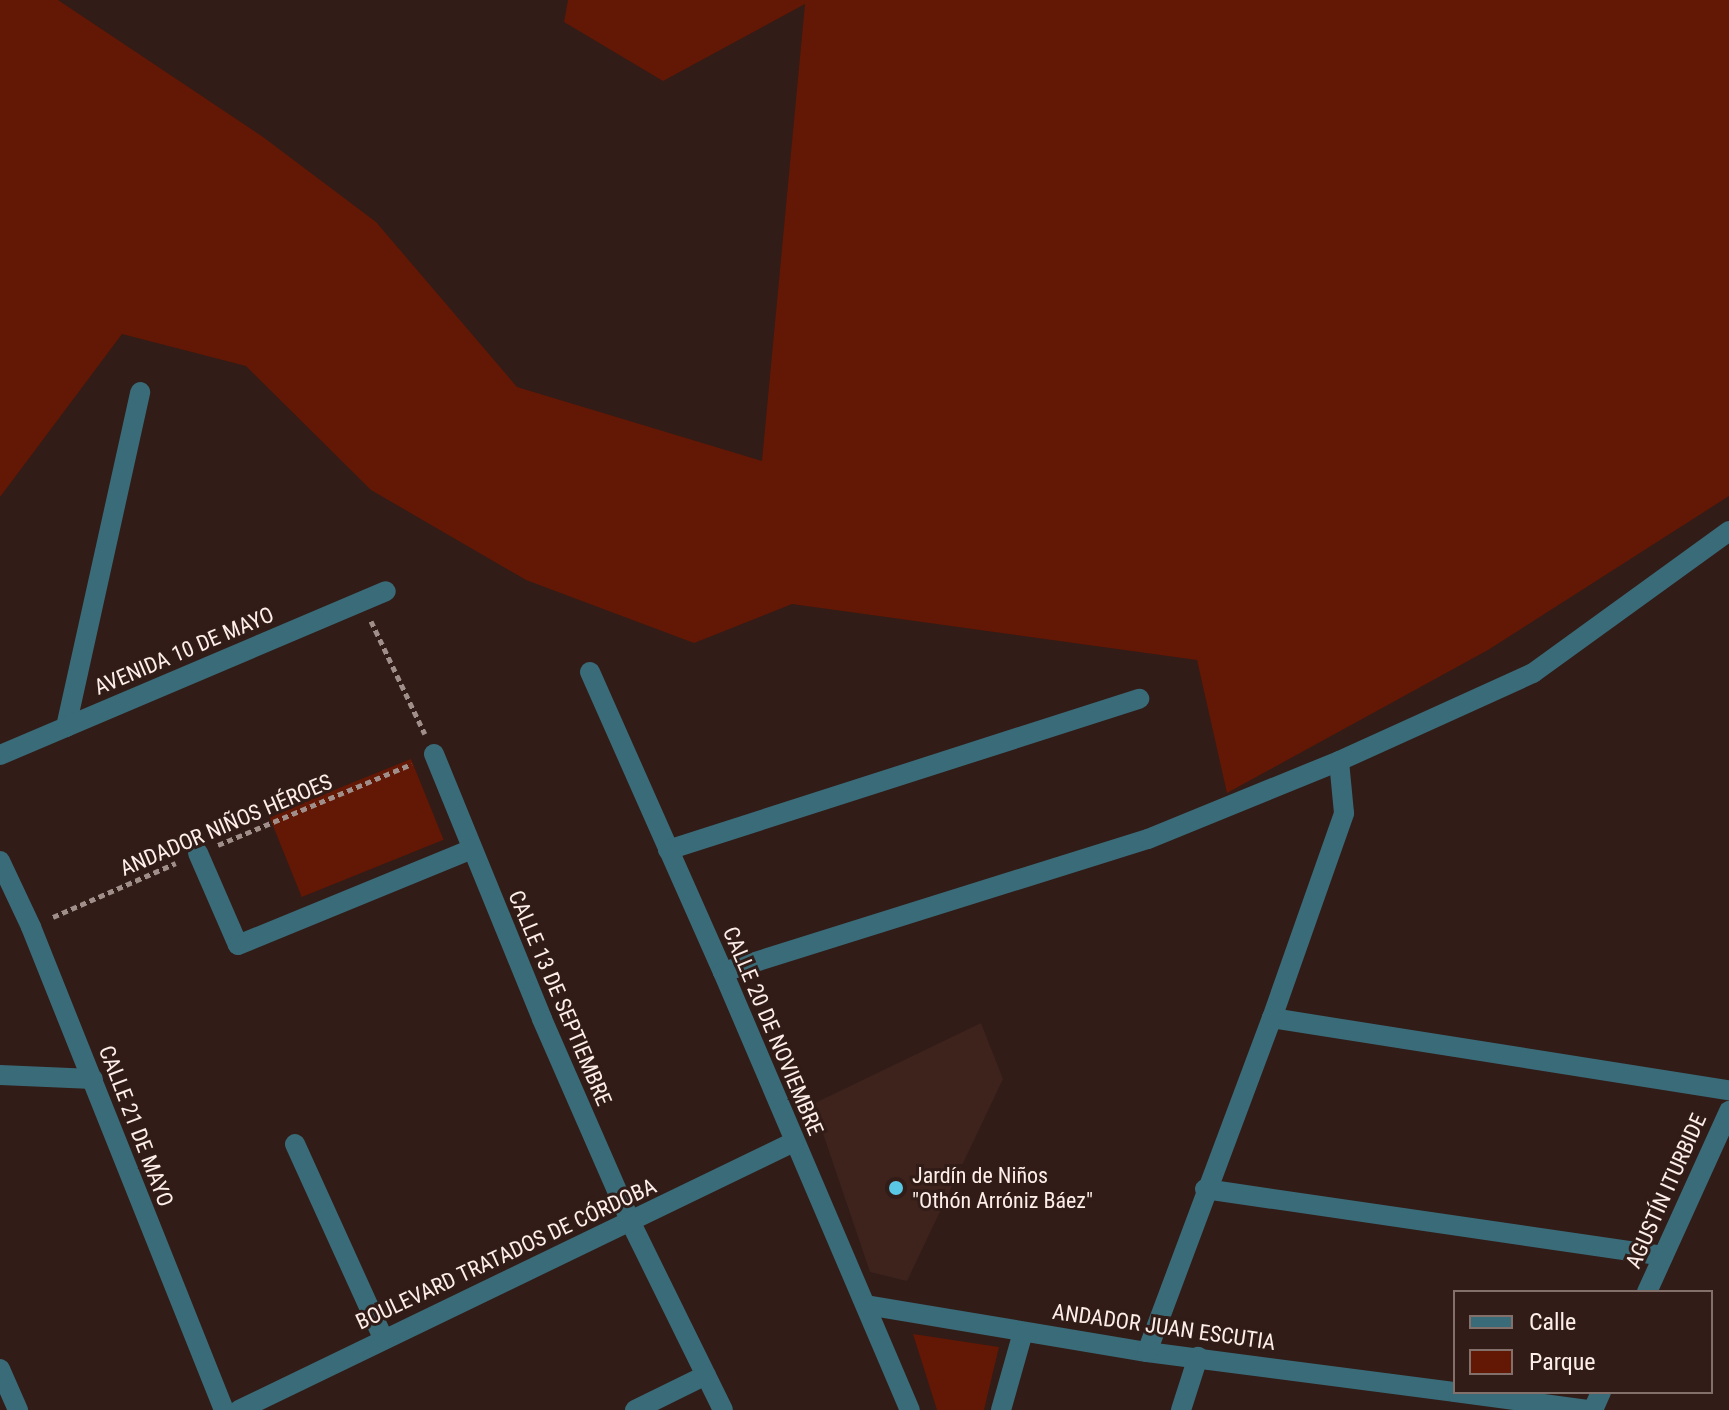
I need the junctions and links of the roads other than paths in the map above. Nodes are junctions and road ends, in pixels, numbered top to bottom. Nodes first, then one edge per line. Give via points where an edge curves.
1 (140, 392) dead end
2 (1729, 531) edge
3 (386, 591) dead end
4 (590, 672) dead end
5 (1139, 699) dead end
6 (66, 727) junction
7 (434, 754) road end
8 (0, 755) edge
9 (1339, 761) junction
10 (472, 849) junction
11 (668, 850) junction
12 (198, 853) road end
13 (0, 861) edge
14 (723, 972) junction
15 (1272, 1018) junction
16 (0, 1075) edge
17 (93, 1079) junction
18 (1729, 1090) edge
19 (1729, 1111) edge
20 (794, 1142) junction
21 (295, 1144) dead end
22 (1205, 1189) junction
23 (631, 1223) junction
24 (1663, 1256) junction
25 (1648, 1290) edge
26 (866, 1305) junction
27 (1023, 1332) junction
28 (383, 1338) junction
29 (1147, 1352) junction
30 (1198, 1357) junction
31 (0, 1369) edge
32 (706, 1375) junction
33 (1453, 1392) edge
34 (1470, 1394) edge
35 (18, 1410) edge
36 (224, 1410) edge
37 (239, 1410) edge
38 (635, 1410) edge
39 (723, 1410) edge
40 (910, 1410) edge
41 (1001, 1410) edge
42 (1181, 1410) edge
43 (1590, 1410) edge

1 - 6 street
2 - 9 street via 1533,673
3 - 6 street, AVENIDA 10 DE MAYO
4 - 11 street, CALLE 20 DE NOVIEMBRE
5 - 11 street
6 - 8 street, AVENIDA 10 DE MAYO
7 - 10 street, CALLE 13 DE SEPTIEMBRE
9 - 14 street via 1148,839
9 - 15 street via 1344,813
10 - 12 street via 238,945
10 - 23 street, CALLE 13 DE SEPTIEMBRE
11 - 14 street, CALLE 20 DE NOVIEMBRE
13 - 17 street, CALLE 21 DE MAYO
14 - 20 street, CALLE 20 DE NOVIEMBRE
15 - 18 street
15 - 22 street
16 - 17 street
17 - 36 street, CALLE 21 DE MAYO
19 - 24 street, AGUSTÍN ITURBIDE
20 - 23 street, BOULEVARD TRATADOS DE CÓRDOBA
20 - 26 street, CALLE 20 DE NOVIEMBRE
21 - 28 street
22 - 24 street
22 - 29 street
23 - 28 street, BOULEVARD TRATADOS DE CÓRDOBA
23 - 32 street, CALLE 13 DE SEPTIEMBRE
24 - 25 street, AGUSTÍN ITURBIDE
26 - 27 street, ANDADOR JUAN ESCUTIA
26 - 40 street, CALLE 20 DE NOVIEMBRE
27 - 29 street, ANDADOR JUAN ESCUTIA
27 - 41 street
28 - 37 street, BOULEVARD TRATADOS DE CÓRDOBA
29 - 30 street, ANDADOR JUAN ESCUTIA
30 - 33 street, ANDADOR JUAN ESCUTIA
30 - 42 street
31 - 35 street
32 - 38 street
32 - 39 street, CALLE 13 DE SEPTIEMBRE
34 - 43 street, ANDADOR JUAN ESCUTIA

